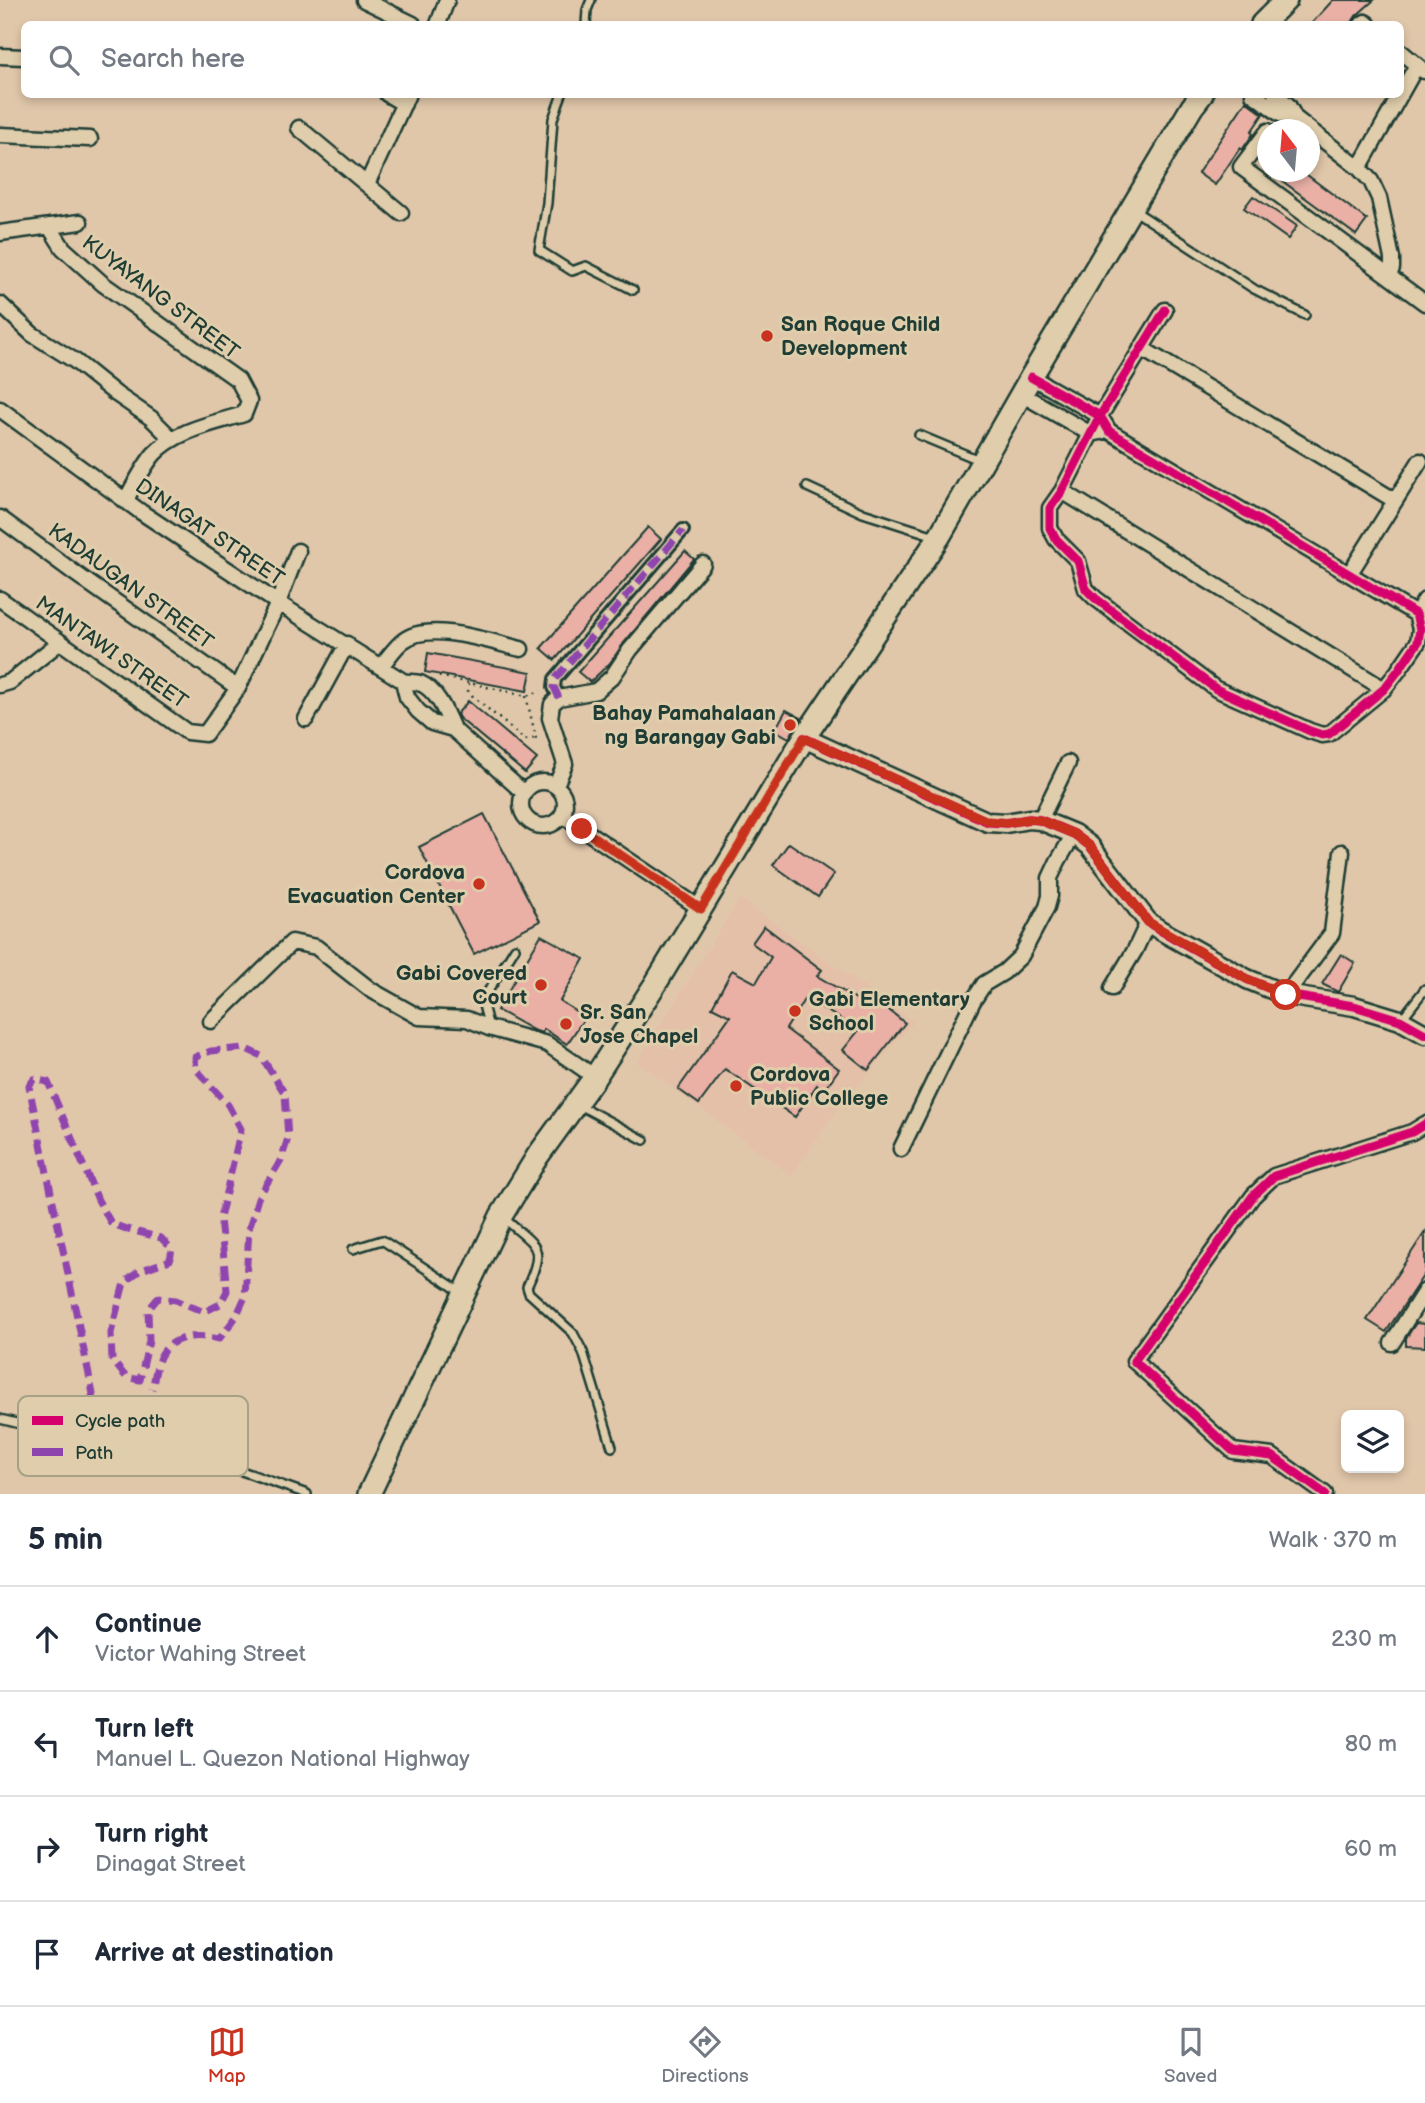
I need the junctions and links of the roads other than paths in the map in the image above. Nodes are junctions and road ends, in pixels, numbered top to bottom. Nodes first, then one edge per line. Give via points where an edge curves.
1 (364, 0) edge
2 (447, 0) edge
3 (591, 0) edge
4 (1286, 0) edge
5 (407, 21) edge
6 (439, 21) edge
7 (586, 21) edge
8 (1265, 21) edge
9 (1404, 54) edge
10 (0, 56) edge
11 (21, 57) edge
12 (1421, 68) edge
13 (1404, 95) edge
14 (560, 98) edge
15 (1199, 98) edge
16 (1263, 98) edge
17 (1402, 98) edge
18 (406, 99) edge
19 (1290, 108) edge
20 (299, 128) dead end
21 (0, 135) edge
22 (90, 139) dead end
23 (1257, 145) edge
24 (1359, 168) junction
25 (1257, 179) edge
26 (1261, 182) edge
27 (367, 184) junction
28 (1132, 208) junction
29 (401, 213) dead end
30 (80, 222) dead end
31 (49, 226) junction
32 (0, 233) edge
33 (1389, 276) junction
34 (633, 290) dead end
35 (1425, 303) edge
36 (0, 304) edge
37 (1165, 310) dead end
38 (1305, 316) dead end
39 (1141, 348) junction
40 (1026, 386) junction
41 (0, 409) edge
42 (1100, 416) junction
43 (1109, 431) junction
44 (1091, 434) junction
45 (919, 435) dead end
46 (173, 439) junction
47 (1420, 461) dead end
48 (983, 462) junction
49 (807, 486) dead end
50 (1062, 491) junction
51 (1394, 500) junction
52 (125, 501) junction
53 (0, 517) edge
54 (682, 530) dead end
55 (939, 537) junction
56 (298, 551) dead end
57 (703, 564) dead end
58 (1350, 573) junction
59 (0, 599) edge
60 (1425, 600) edge
61 (278, 603) junction
62 (1416, 614) junction
63 (60, 642) junction
64 (347, 644) junction
65 (521, 649) dead end
66 (381, 666) junction
67 (403, 681) junction
68 (0, 685) edge
69 (238, 688) junction
70 (1384, 689) junction
71 (557, 692) junction
72 (306, 719) dead end
73 (453, 729) junction
74 (804, 738) junction
75 (1068, 763) dead end
76 (556, 785) junction
77 (523, 792) junction
78 (562, 815) junction
79 (1040, 820) junction
80 (1074, 834) junction
81 (1342, 852) dead end
82 (701, 909) junction
83 (1148, 922) junction
84 (515, 948) dead end
85 (1112, 988) dead end
86 (1425, 989) edge
87 (1286, 995) junction
88 (1400, 1020) junction
89 (211, 1021) dead end
90 (489, 1028) junction
91 (1425, 1034) edge
92 (595, 1077) junction
93 (577, 1104) junction
94 (1425, 1124) edge
95 (644, 1140) dead end
96 (901, 1149) dead end
97 (501, 1216) junction
98 (353, 1249) dead end
99 (1425, 1291) edge
100 (464, 1295) junction
101 (1408, 1315) junction
102 (1425, 1316) edge
103 (1392, 1343) dead end
104 (0, 1419) edge
105 (18, 1423) edge
106 (612, 1447) dead end
107 (248, 1473) edge
108 (307, 1494) edge
109 (369, 1494) edge
110 (1325, 1494) edge

1 - 5 street
2 - 6 street
3 - 7 lane
4 - 8 main road
9 - 12 street
10 - 11 street
12 - 13 street
14 - 34 lane via 552,119 539,250 572,271 586,266
15 - 28 main road
16 - 19 street
17 - 24 street
18 - 27 street
19 - 24 street
20 - 27 street
21 - 22 street
23 - 25 street via 1241,167
24 - 33 street via 1379,198 1392,258
26 - 33 street
27 - 29 street
28 - 38 lane via 1254,289
28 - 40 main road
30 - 31 street
31 - 32 street
31 - 46 street, KUYAYANG STREET via 63,248 103,284 238,380 249,401 244,414
33 - 35 street
36 - 46 street via 32,334 75,361
37 - 39 street
39 - 42 street
39 - 51 street
40 - 42 street
40 - 44 street
40 - 48 main road
41 - 52 street, DINAGAT STREET
42 - 43 street
42 - 44 street
43 - 44 street
43 - 58 street
44 - 50 street
45 - 48 lane
46 - 52 street via 155,454
47 - 51 street
48 - 55 main road
49 - 55 lane via 863,513
50 - 70 street
50 - 70 street via 1050,508 1050,528 1078,561 1086,589 1216,689 1322,735 1337,730
51 - 58 street
52 - 61 street, DINAGAT STREET
53 - 69 street, KADAUGAN STREET
54 - 71 street via 555,679
55 - 74 main road
56 - 61 street, MANTAWI STREET
57 - 71 street via 612,677 596,691
58 - 62 street
59 - 63 street, MANTAWI STREET
60 - 62 street
61 - 64 street, DINAGAT STREET
61 - 69 street, MANTAWI STREET
62 - 70 street via 1418,642
63 - 68 street
63 - 69 street, MANTAWI STREET via 187,732 205,734
64 - 66 street, DINAGAT STREET
64 - 72 street
65 - 66 street via 459,635 418,633 404,639
66 - 67 street, DINAGAT STREET
67 - 73 street, DINAGAT STREET via 430,691
67 - 73 street, DINAGAT STREET via 413,706 432,723
71 - 76 street via 550,718 565,764
73 - 77 street, DINAGAT STREET
74 - 79 street via 988,821
74 - 82 main road
75 - 79 street
76 - 77 street via 541,781
76 - 78 street via 564,797
77 - 78 street via 521,811 531,823 547,826
78 - 82 street
79 - 80 street
80 - 83 street via 1090,846
80 - 96 street via 1050,878 1047,907 1021,957 984,984 973,1001
81 - 87 street via 1332,933
82 - 92 main road
83 - 85 street
83 - 87 street via 1247,979
84 - 90 lane via 482,1001
86 - 88 lane
87 - 88 street via 1354,1006
88 - 91 street
89 - 90 street via 292,942 316,947 371,990 419,1017 467,1019
90 - 92 street via 547,1044
92 - 93 main road
93 - 95 lane
93 - 97 main road
94 - 110 street via 1274,1176 1253,1196 1134,1362 1233,1451 1272,1456
97 - 100 main road
97 - 106 lane via 538,1255 529,1293 573,1333
98 - 100 lane via 382,1240
99 - 101 street
100 - 109 main road
101 - 102 street
101 - 103 street
104 - 105 lane
107 - 108 lane

